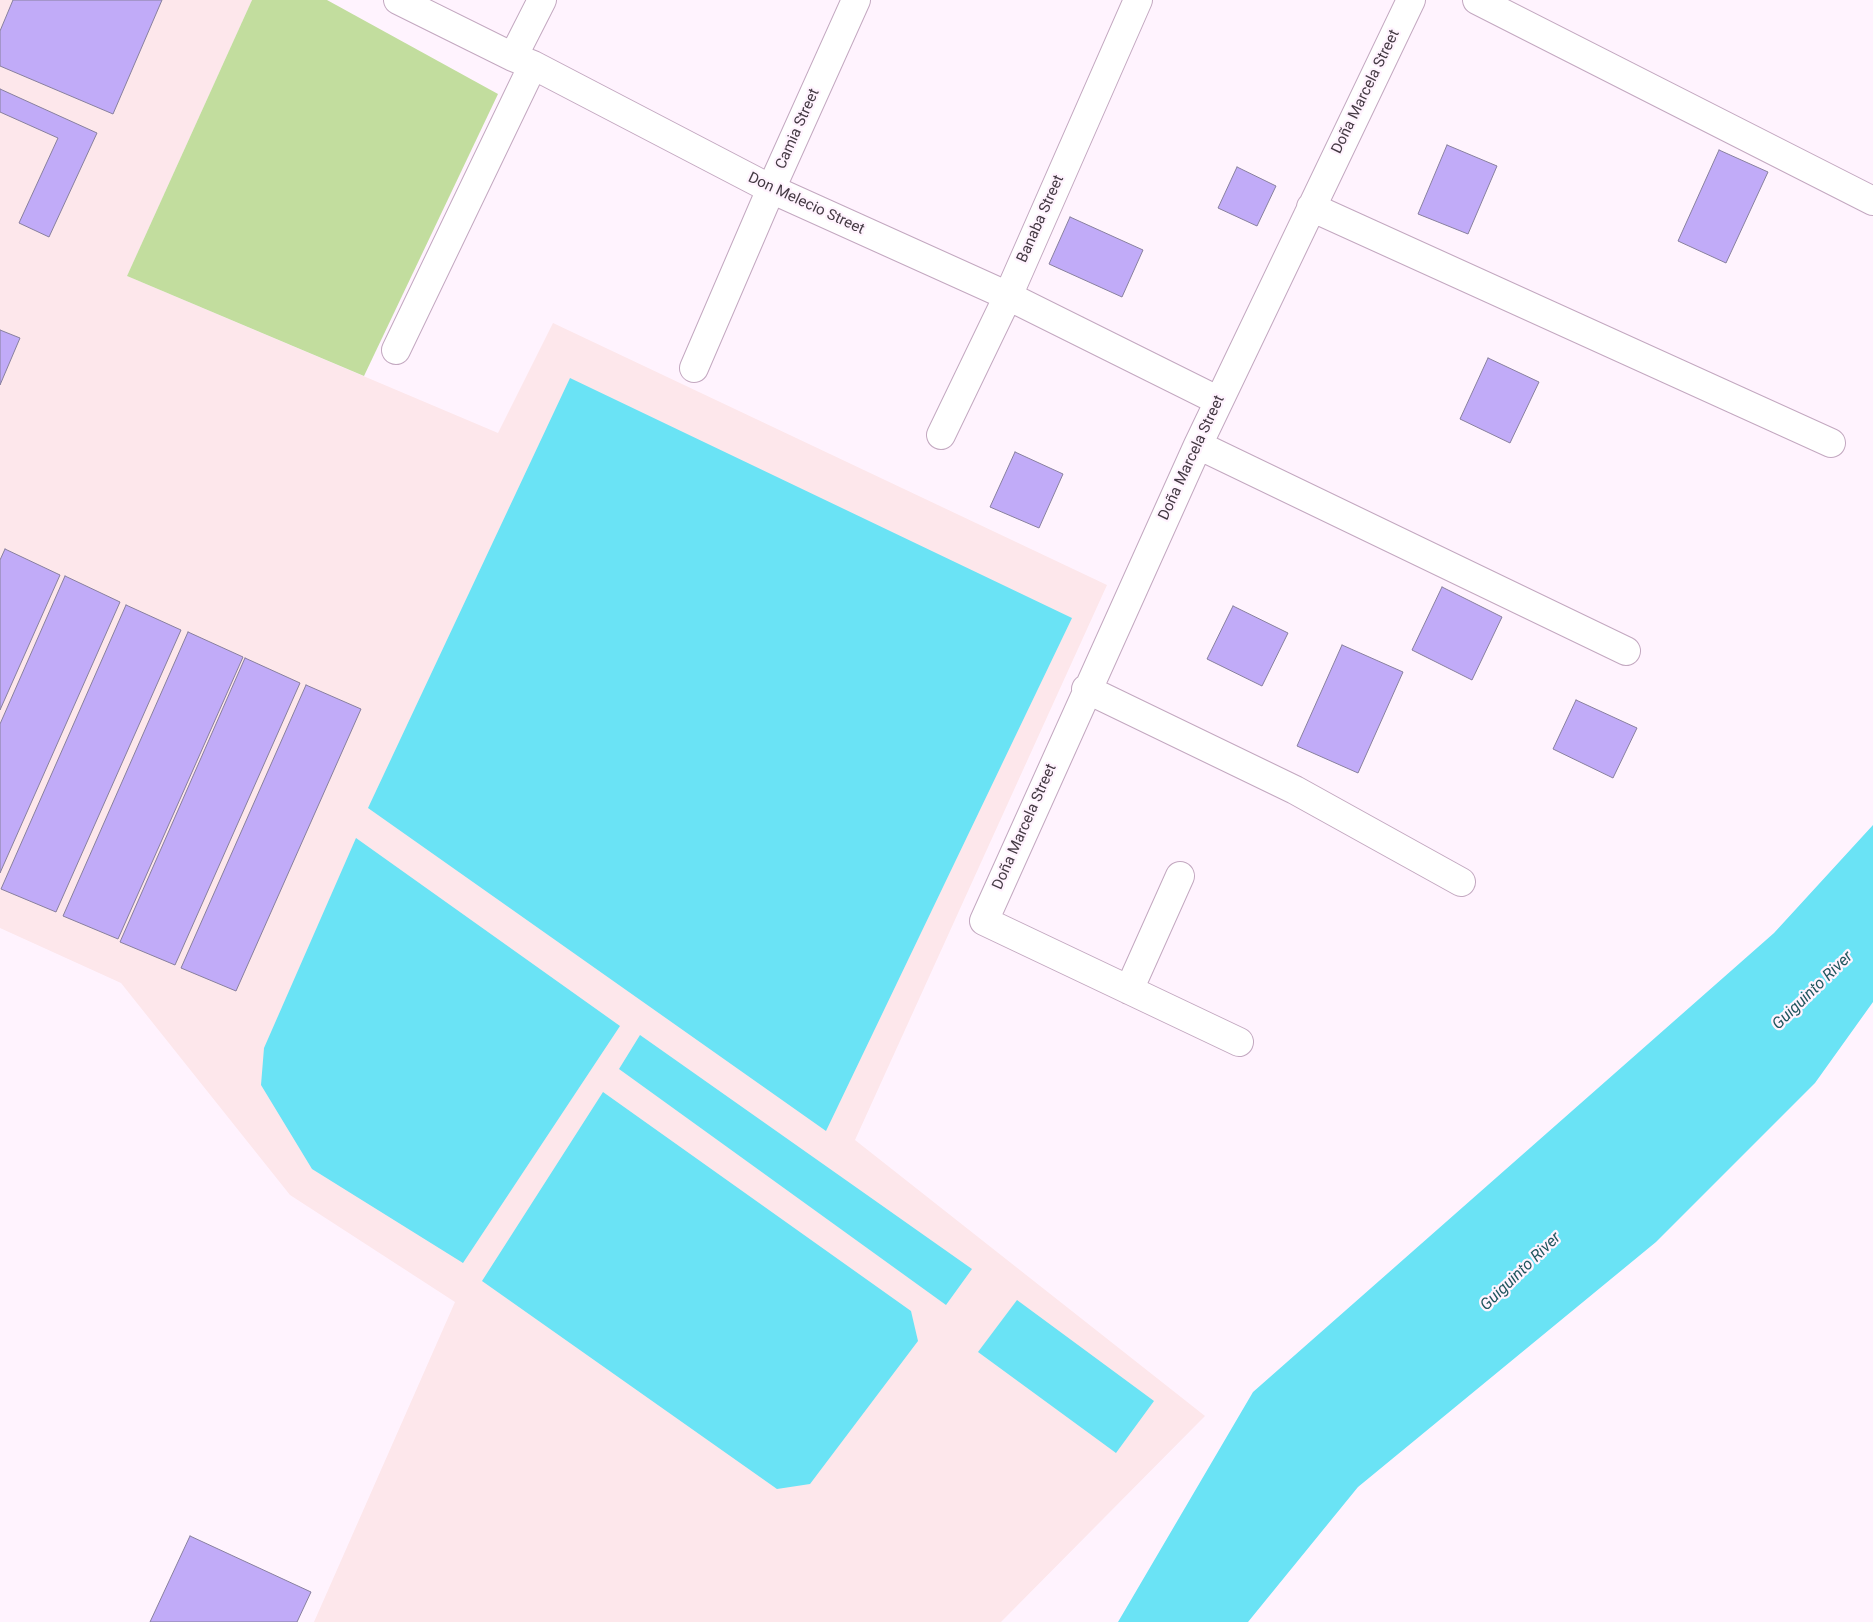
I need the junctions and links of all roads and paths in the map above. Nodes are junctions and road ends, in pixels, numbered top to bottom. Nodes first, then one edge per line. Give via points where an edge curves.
1 (398, 0) edge
2 (542, 0) edge
3 (856, 0) edge
4 (1138, 0) edge
5 (1411, 0) edge
6 (1477, 0) edge
7 (523, 61) junction
8 (771, 189) junction
9 (1873, 201) edge
10 (1311, 207) junction
11 (1008, 296) junction
12 (396, 350) dead end
13 (694, 368) dead end
14 (1219, 401) junction
15 (941, 435) dead end
16 (1830, 443) dead end
17 (1198, 445) junction
18 (1626, 651) dead end
19 (1086, 689) junction
20 (1180, 876) dead end
21 (1461, 882) dead end
22 (1130, 990) junction
23 (1239, 1042) dead end

1 - 7 street, Don Melecio Street
2 - 7 street
3 - 8 street, Camia Street
4 - 11 street, Banaba Street
5 - 10 street, Doña Marcela Street
6 - 9 street
7 - 8 street, Don Melecio Street
7 - 12 street
8 - 11 street, Don Melecio Street
8 - 13 street, Camia Street
10 - 14 street, Doña Marcela Street
10 - 16 street
11 - 14 street, Don Melecio Street
11 - 15 street, Banaba Street
14 - 17 street, Doña Marcela Street
17 - 18 street
17 - 19 street, Doña Marcela Street
19 - 21 street via 1295,790
19 - 22 street, Doña Marcela Street via 984,921
20 - 22 street
22 - 23 street

